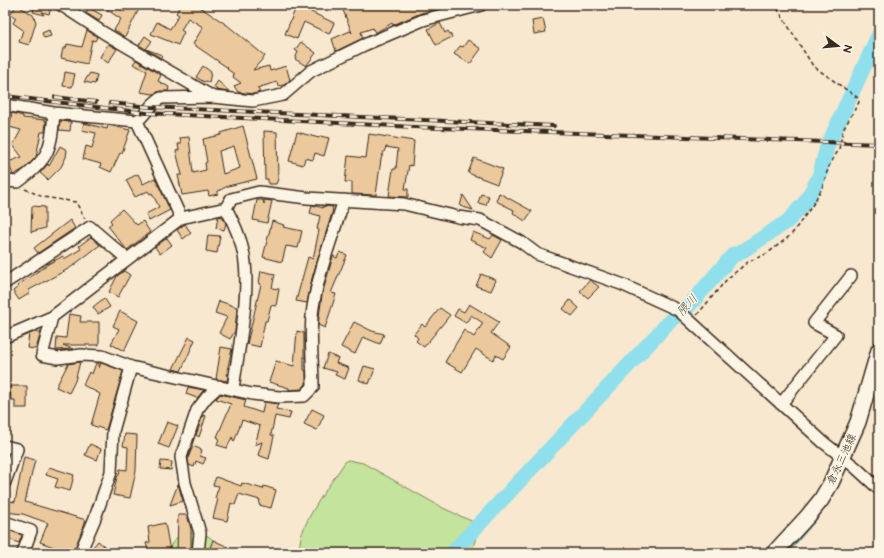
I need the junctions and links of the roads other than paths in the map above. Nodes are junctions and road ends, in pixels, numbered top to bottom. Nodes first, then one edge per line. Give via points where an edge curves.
1 (61, 5) edge
2 (481, 5) edge
3 (457, 8) edge
4 (213, 97) junction
5 (5, 105) edge
6 (54, 113) junction
7 (137, 121) junction
8 (5, 181) edge
9 (344, 200) junction
10 (226, 208) junction
11 (181, 218) junction
12 (127, 259) junction
13 (851, 276) dead end
14 (5, 283) edge
15 (52, 317) junction
16 (5, 337) edge
17 (879, 350) edge
18 (132, 367) junction
19 (219, 386) junction
20 (233, 389) junction
21 (780, 404) junction
22 (5, 446) edge
23 (843, 458) junction
24 (5, 482) edge
25 (879, 489) edge
26 (5, 522) edge
27 (23, 553) edge
28 (80, 553) edge
29 (198, 553) edge
30 (774, 553) edge

1 - 4 street
2 - 3 street
3 - 4 street via 330,60 283,94 253,101
4 - 7 street via 161,98 156,100
5 - 6 street
6 - 7 street
6 - 8 street via 52,136 45,159 18,182
7 - 11 street
9 - 10 street via 259,192 231,199
9 - 20 street via 313,307 313,387 304,396 252,394
9 - 21 street via 404,204 480,220 521,242 537,254 621,284 678,310
10 - 11 street
10 - 20 street via 239,235 244,253 245,289
11 - 12 street
12 - 14 street via 90,227
12 - 15 street
13 - 21 street via 814,323 836,335
15 - 16 street
15 - 18 street via 42,355 58,358 102,356
17 - 23 main road, 倉永三池線 via 858,422
18 - 19 street
18 - 28 street via 113,431 111,472
19 - 20 street
19 - 29 street via 196,410 182,458 185,483 200,533
21 - 23 street
22 - 24 street via 17,449
23 - 25 street
23 - 30 main road, 倉永三池線 via 821,500
26 - 27 street via 31,531

